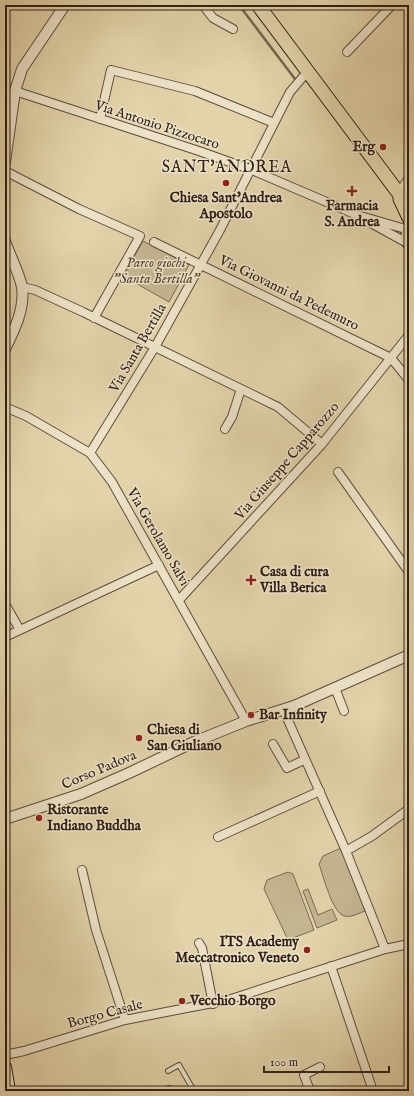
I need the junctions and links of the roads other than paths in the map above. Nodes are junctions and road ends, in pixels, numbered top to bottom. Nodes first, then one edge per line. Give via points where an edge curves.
1 (65, 5) edge
2 (203, 5) edge
3 (258, 5) edge
4 (392, 5) edge
5 (233, 29) dead end
6 (347, 52) dead end
7 (308, 71) junction
8 (15, 91) junction
9 (100, 119) junction
10 (274, 123) junction
11 (5, 162) edge
12 (252, 170) junction
13 (5, 171) edge
14 (409, 178) edge
15 (404, 196) edge
16 (409, 207) edge
17 (357, 215) junction
18 (409, 218) edge
19 (409, 230) edge
20 (5, 241) edge
21 (154, 242) dead end
22 (409, 244) edge
23 (201, 264) junction
24 (22, 287) junction
25 (94, 318) junction
26 (409, 337) edge
27 (155, 347) junction
28 (5, 349) edge
29 (391, 358) junction
30 (409, 380) edge
31 (241, 389) junction
32 (5, 407) edge
33 (225, 429) dead end
34 (322, 444) junction
35 (90, 453) junction
36 (338, 472) dead end
37 (159, 565) junction
38 (409, 572) edge
39 (179, 600) junction
40 (5, 604) edge
41 (20, 630) junction
42 (5, 637) edge
43 (409, 655) edge
44 (335, 688) junction
45 (283, 710) junction
46 (344, 711) dead end
47 (246, 721) junction
48 (273, 744) dead end
49 (304, 760) junction
50 (320, 791) junction
51 (409, 809) edge
52 (5, 819) edge
53 (218, 837) dead end
54 (346, 851) junction
55 (82, 870) dead end
56 (199, 943) dead end
57 (409, 944) edge
58 (385, 949) junction
59 (331, 966) junction
60 (213, 1004) junction
61 (125, 1020) junction
62 (5, 1055) edge
63 (5, 1067) edge
64 (320, 1067) dead end
65 (168, 1071) dead end
66 (9, 1091) edge
67 (194, 1091) edge
68 (310, 1091) edge
69 (373, 1091) edge

1 - 8 street via 22,69
2 - 5 street via 213,18
3 - 7 main road
4 - 6 street
7 - 10 street, Via Santa Bertilla via 290,92
7 - 15 main road
8 - 9 street, Via Antonio Pizzocaro
8 - 11 street
9 - 10 street via 111,70 195,92
9 - 12 street, Via Antonio Pizzocaro
10 - 12 street, Via Santa Bertilla
12 - 17 street, Via Antonio Pizzocaro
12 - 23 street, Via Santa Bertilla
13 - 25 street via 79,209 140,236
14 - 15 street
15 - 16 main road
15 - 18 main road
17 - 19 street, Via Antonio Pizzocaro
17 - 22 street, Via Antonio Pizzocaro
19 - 22 main road
20 - 24 street
21 - 23 street, Via Giovanni da Pedemuro
23 - 27 street, Via Santa Bertilla
23 - 29 street, Via Giovanni da Pedemuro
24 - 25 street via 35,290
24 - 28 street via 21,309
25 - 27 street
26 - 29 street, Via Giuseppe Capparozzo
27 - 31 street
27 - 35 street, Via Santa Bertilla
29 - 30 street
29 - 34 street, Via Giuseppe Capparozzo
31 - 33 street via 232,417
31 - 34 street via 278,407
32 - 35 street, Via Gerolamo Salvi via 26,416
34 - 39 street, Via Giuseppe Capparozzo
35 - 37 street, Via Gerolamo Salvi via 112,482
36 - 38 street
37 - 39 street, Via Gerolamo Salvi
37 - 41 street
39 - 47 street, Via Gerolamo Salvi
40 - 41 street
41 - 42 street
43 - 44 street, Corso Padova
44 - 45 street, Corso Padova
44 - 46 street
45 - 47 street, Corso Padova
45 - 49 street
47 - 52 street, Corso Padova via 81,794
48 - 49 street via 287,768
49 - 50 street
50 - 53 street
50 - 54 street
51 - 54 street
54 - 58 street
55 - 61 street via 96,930
56 - 60 street
57 - 58 street, Borgo Casale
58 - 59 street, Borgo Casale
59 - 60 street, Borgo Casale
59 - 69 street
60 - 61 street, Borgo Casale
61 - 62 street, Borgo Casale
63 - 66 main road
64 - 68 street via 304,1075
65 - 67 lane via 179,1065

